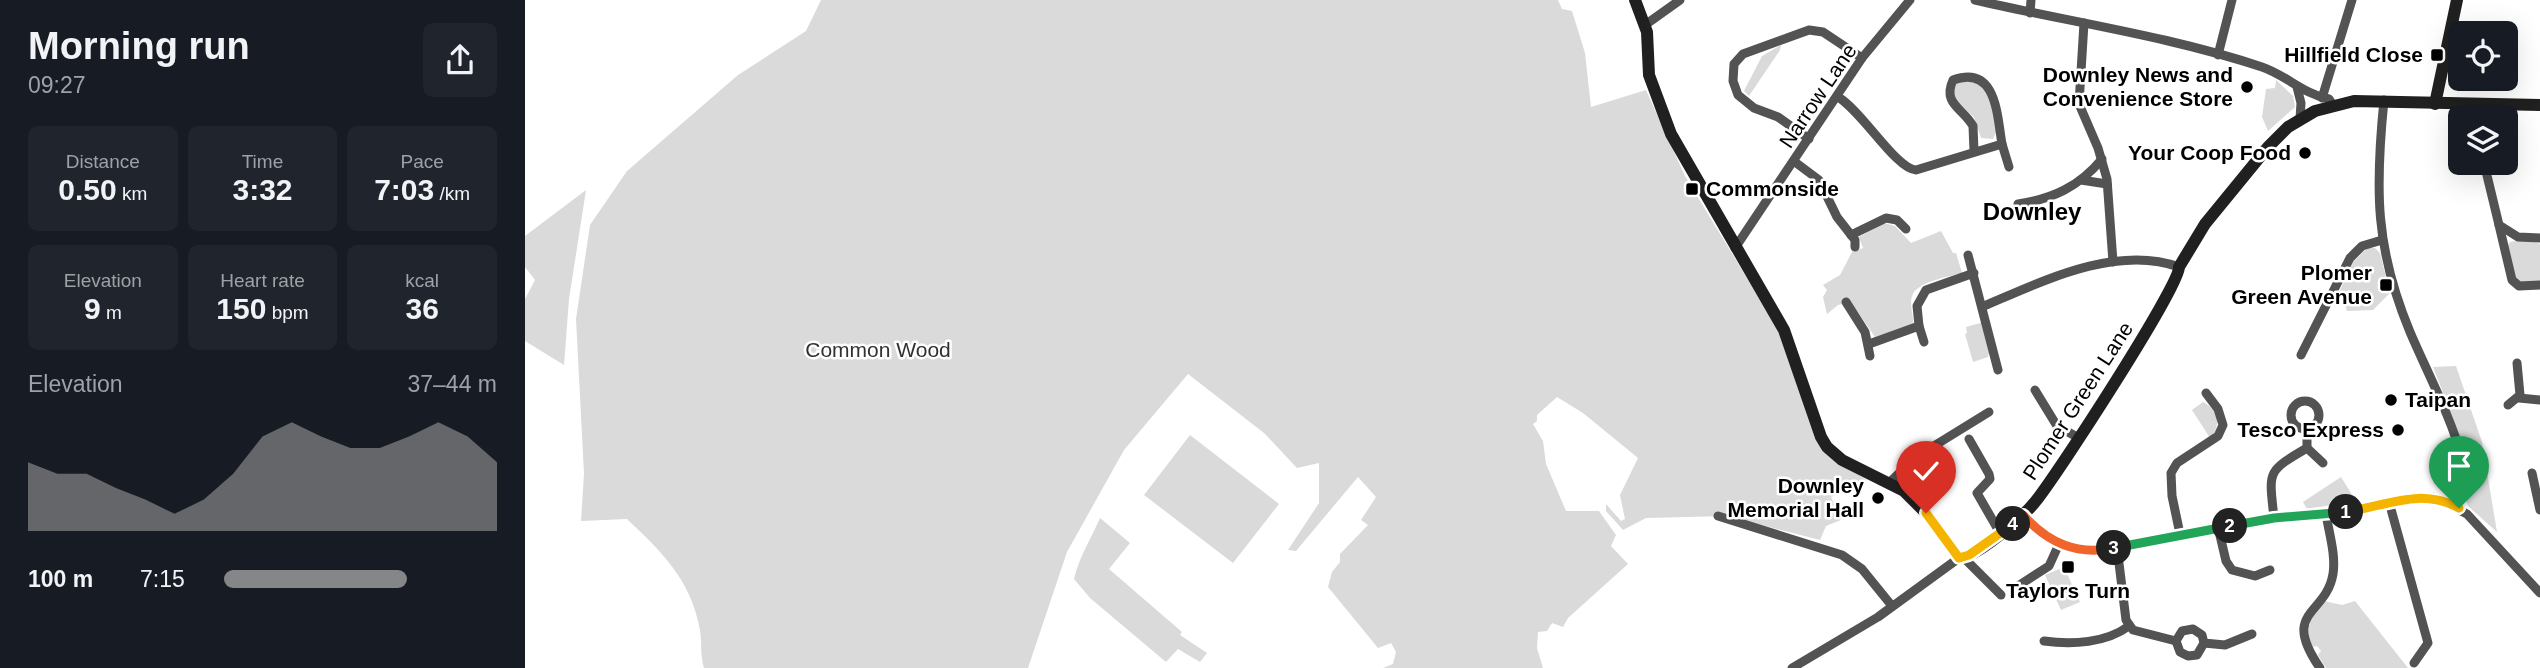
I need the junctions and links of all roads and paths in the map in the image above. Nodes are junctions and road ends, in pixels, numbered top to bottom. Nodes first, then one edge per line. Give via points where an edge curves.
1 (1635, 0) edge
2 (1680, 0) edge
3 (1910, 0) edge
4 (1975, 0) edge
5 (2031, 0) edge
6 (2231, 0) edge
7 (2353, 0) edge
8 (2457, 0) edge
9 (2030, 13) junction
10 (2084, 23) junction
11 (1645, 25) junction
12 (2218, 55) junction
13 (1862, 58) junction
14 (2297, 87) junction
15 (1838, 97) junction
16 (2383, 100) junction
17 (2327, 101) junction
18 (2435, 104) junction
19 (2540, 105) edge
20 (2448, 106) edge
21 (2518, 107) edge
22 (2300, 119) junction
23 (1809, 139) junction
24 (2002, 144) junction
25 (1974, 151) junction
26 (2102, 159) junction
27 (1795, 162) junction
28 (2009, 167) dead end
29 (2487, 175) edge
30 (2081, 180) junction
31 (2107, 184) junction
32 (2018, 204) dead end
33 (2500, 225) junction
34 (1906, 229) dead end
35 (1851, 235) junction
36 (2540, 237) edge
37 (2382, 240) junction
38 (1855, 247) dead end
39 (1735, 248) junction
40 (1968, 255) dead end
41 (2113, 262) junction
42 (2179, 267) junction
43 (1974, 274) junction
44 (2540, 285) edge
45 (1846, 302) dead end
46 (1984, 306) junction
47 (1919, 326) junction
48 (1924, 342) dead end
49 (1869, 344) junction
50 (2301, 355) dead end
51 (1870, 356) dead end
52 (2517, 363) dead end
53 (1999, 370) dead end
54 (2206, 393) dead end
55 (2035, 396) dead end
56 (2519, 398) junction
57 (2540, 400) edge
58 (2508, 405) dead end
59 (1989, 412) dead end
60 (2307, 428) dead end
61 (2079, 438) junction
62 (1969, 439) dead end
63 (2307, 447) junction
64 (2323, 463) dead end
65 (2532, 473) dead end
66 (1890, 482) junction
67 (2538, 491) edge
68 (2389, 502) junction
69 (2452, 505) junction
70 (2540, 510) edge
71 (2326, 514) junction
72 (2023, 515) junction
73 (1718, 516) dead end
74 (2274, 518) junction
75 (2218, 527) junction
76 (2000, 533) junction
77 (2181, 534) junction
78 (2059, 544) junction
79 (2117, 547) junction
80 (1962, 558) junction
81 (2270, 570) dead end
82 (2018, 586) dead end
83 (2540, 593) edge
84 (2001, 595) dead end
85 (1892, 607) junction
86 (2129, 626) junction
87 (2252, 634) dead end
88 (2044, 640) dead end
89 (2176, 641) junction
90 (2204, 643) junction
91 (2414, 663) dead end
92 (1792, 668) edge
93 (2320, 668) edge

1 - 11 street
2 - 11 street
3 - 13 street, Narrow Lane
4 - 9 street
5 - 9 street
6 - 12 street
7 - 17 street
8 - 18 street
9 - 10 street
10 - 12 street
10 - 26 street via 2079,104
11 - 39 street via 1649,75 1671,134
12 - 14 street via 2273,71
13 - 15 street, Narrow Lane
13 - 23 street via 1823,32 1809,30 1744,54 1734,64 1738,95
14 - 17 street
14 - 22 street
15 - 23 street, Narrow Lane
15 - 25 street via 1859,113 1896,160 1910,170
16 - 17 street, Plomer Green Lane
16 - 18 street, Plomer Green Lane
16 - 37 street via 2377,185
17 - 22 street, Plomer Green Lane
18 - 20 street, Plomer Green Lane
19 - 21 street, Plomer Green Lane
22 - 42 street, Plomer Green Lane via 2278,136 2213,213
23 - 27 street, Narrow Lane
24 - 25 street
24 - 25 street via 1993,94 1982,82 1963,76 1953,80 1949,96 1973,126
24 - 28 street
26 - 30 street
26 - 31 street
27 - 35 street via 1819,180
27 - 39 street, Narrow Lane
29 - 33 street
30 - 31 street
30 - 32 street via 2053,197
31 - 41 street
33 - 36 street via 2518,237
33 - 44 street via 2512,280 2519,286
34 - 35 street via 1898,220 1886,218
35 - 38 street
37 - 50 street via 2362,246 2350,258
37 - 69 street via 2401,309 2463,461 2462,483
39 - 66 street via 1784,330 1828,447
40 - 43 street
41 - 42 street
41 - 46 street via 2073,271
42 - 61 street, Plomer Green Lane via 2175,284
43 - 46 street
43 - 47 street via 1926,290 1917,306
45 - 49 street
46 - 53 street
47 - 48 street
47 - 49 street
49 - 51 street
52 - 56 street
54 - 77 street via 2223,425 2218,436 2177,463 2171,473
55 - 61 street via 2057,426
56 - 57 street
56 - 58 street
59 - 66 street via 1916,457
60 - 63 street
61 - 72 street, Plomer Green Lane
62 - 76 street via 1990,479 1977,493
63 - 64 street
63 - 74 street via 2271,474
65 - 67 street
66 - 80 street via 1926,513
67 - 70 street
68 - 69 street via 2426,497
68 - 71 street
68 - 91 street via 2428,643
69 - 83 street via 2474,522
71 - 74 street
71 - 93 street via 2333,575 2305,624 2306,643
72 - 76 street, Plomer Green Lane
72 - 78 street
73 - 85 street via 1842,555 1863,569
74 - 75 street
75 - 77 street
75 - 81 street via 2232,570 2255,576
76 - 80 street, Plomer Green Lane
77 - 79 street
78 - 79 street via 2083,551
78 - 82 street via 2049,566
79 - 86 street
80 - 84 street
80 - 85 street, Plomer Green Lane
85 - 92 street, Plomer Green Lane
86 - 88 street via 2117,634 2085,641
86 - 89 street
87 - 90 street via 2225,645
89 - 90 street via 2182,631 2193,629
89 - 90 street via 2187,656 2197,655

